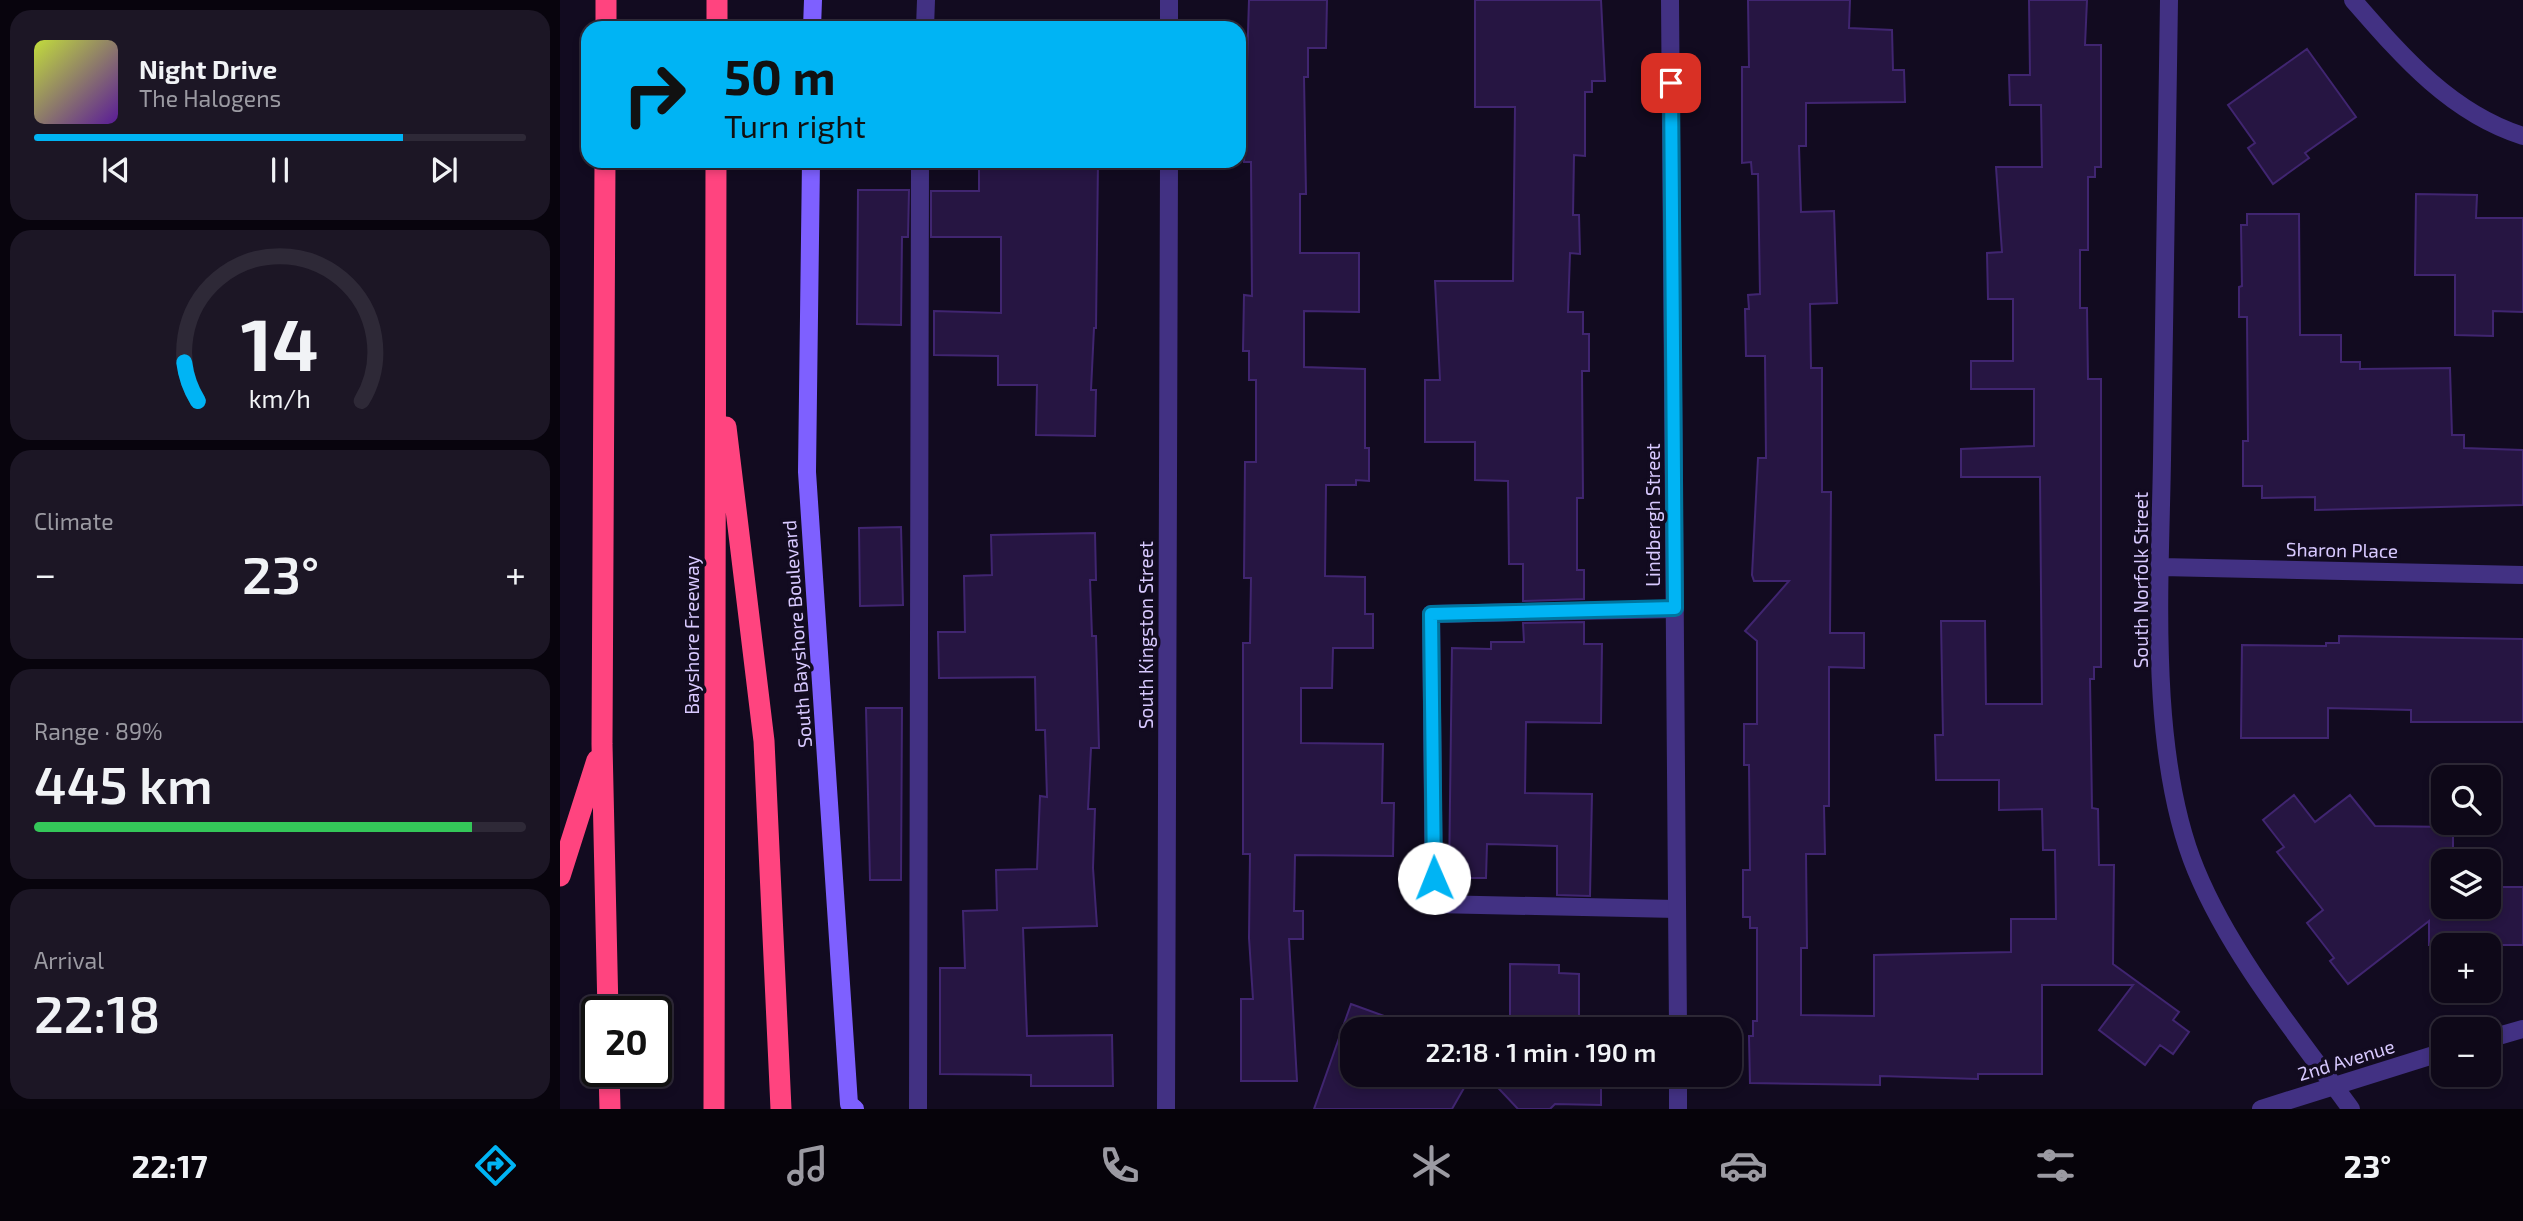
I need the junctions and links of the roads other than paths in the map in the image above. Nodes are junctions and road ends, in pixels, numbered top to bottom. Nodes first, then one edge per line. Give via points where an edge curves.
1 (606, 0) edge
2 (717, 0) edge
3 (813, 0) edge
4 (926, 0) edge
5 (1169, 0) edge
6 (1670, 0) edge
7 (2169, 0) edge
8 (2353, 0) edge
9 (606, 21) edge
10 (717, 21) edge
11 (813, 21) edge
12 (925, 21) edge
13 (1169, 21) edge
14 (2523, 136) edge
15 (605, 168) edge
16 (716, 168) edge
17 (811, 168) edge
18 (920, 168) edge
19 (1168, 168) edge
20 (715, 338) junction
21 (2161, 567) junction
22 (2523, 575) edge
23 (1675, 608) junction
24 (602, 744) junction
25 (560, 876) edge
26 (1677, 909) junction
27 (608, 996) edge
28 (1678, 1017) edge
29 (2523, 1029) edge
30 (2501, 1035) edge
31 (2431, 1055) edge
32 (2333, 1084) junction
33 (609, 1087) edge
34 (1678, 1087) edge
35 (852, 1107) edge
36 (610, 1109) edge
37 (714, 1109) edge
38 (780, 1109) edge
39 (918, 1109) edge
40 (1166, 1109) edge
41 (1678, 1109) edge
42 (2261, 1109) edge
43 (2351, 1109) edge

1 - 9 highway
2 - 10 highway
3 - 11 street
4 - 12 street
5 - 13 street
6 - 23 street, Lindbergh Street
7 - 21 street, South Norfolk Street
8 - 14 street via 2424,78 2460,106
15 - 24 highway
16 - 20 highway, Bayshore Freeway
17 - 35 street, South Bayshore Boulevard via 807,472
18 - 39 street
19 - 40 street, South Kingston Street
20 - 37 highway, Bayshore Freeway
20 - 38 highway via 764,741
21 - 22 street, Sharon Place
21 - 32 street, South Norfolk Street via 2163,722 2174,793 2195,869 2226,933
23 - 26 street, Lindbergh Street
23 - 26 street via 1431,614 1434,904
24 - 25 highway
24 - 27 highway
26 - 28 street, Lindbergh Street
29 - 30 street
31 - 32 street, 2nd Avenue
32 - 42 street, 2nd Avenue
32 - 43 street, South Norfolk Street
33 - 36 highway
34 - 41 street

